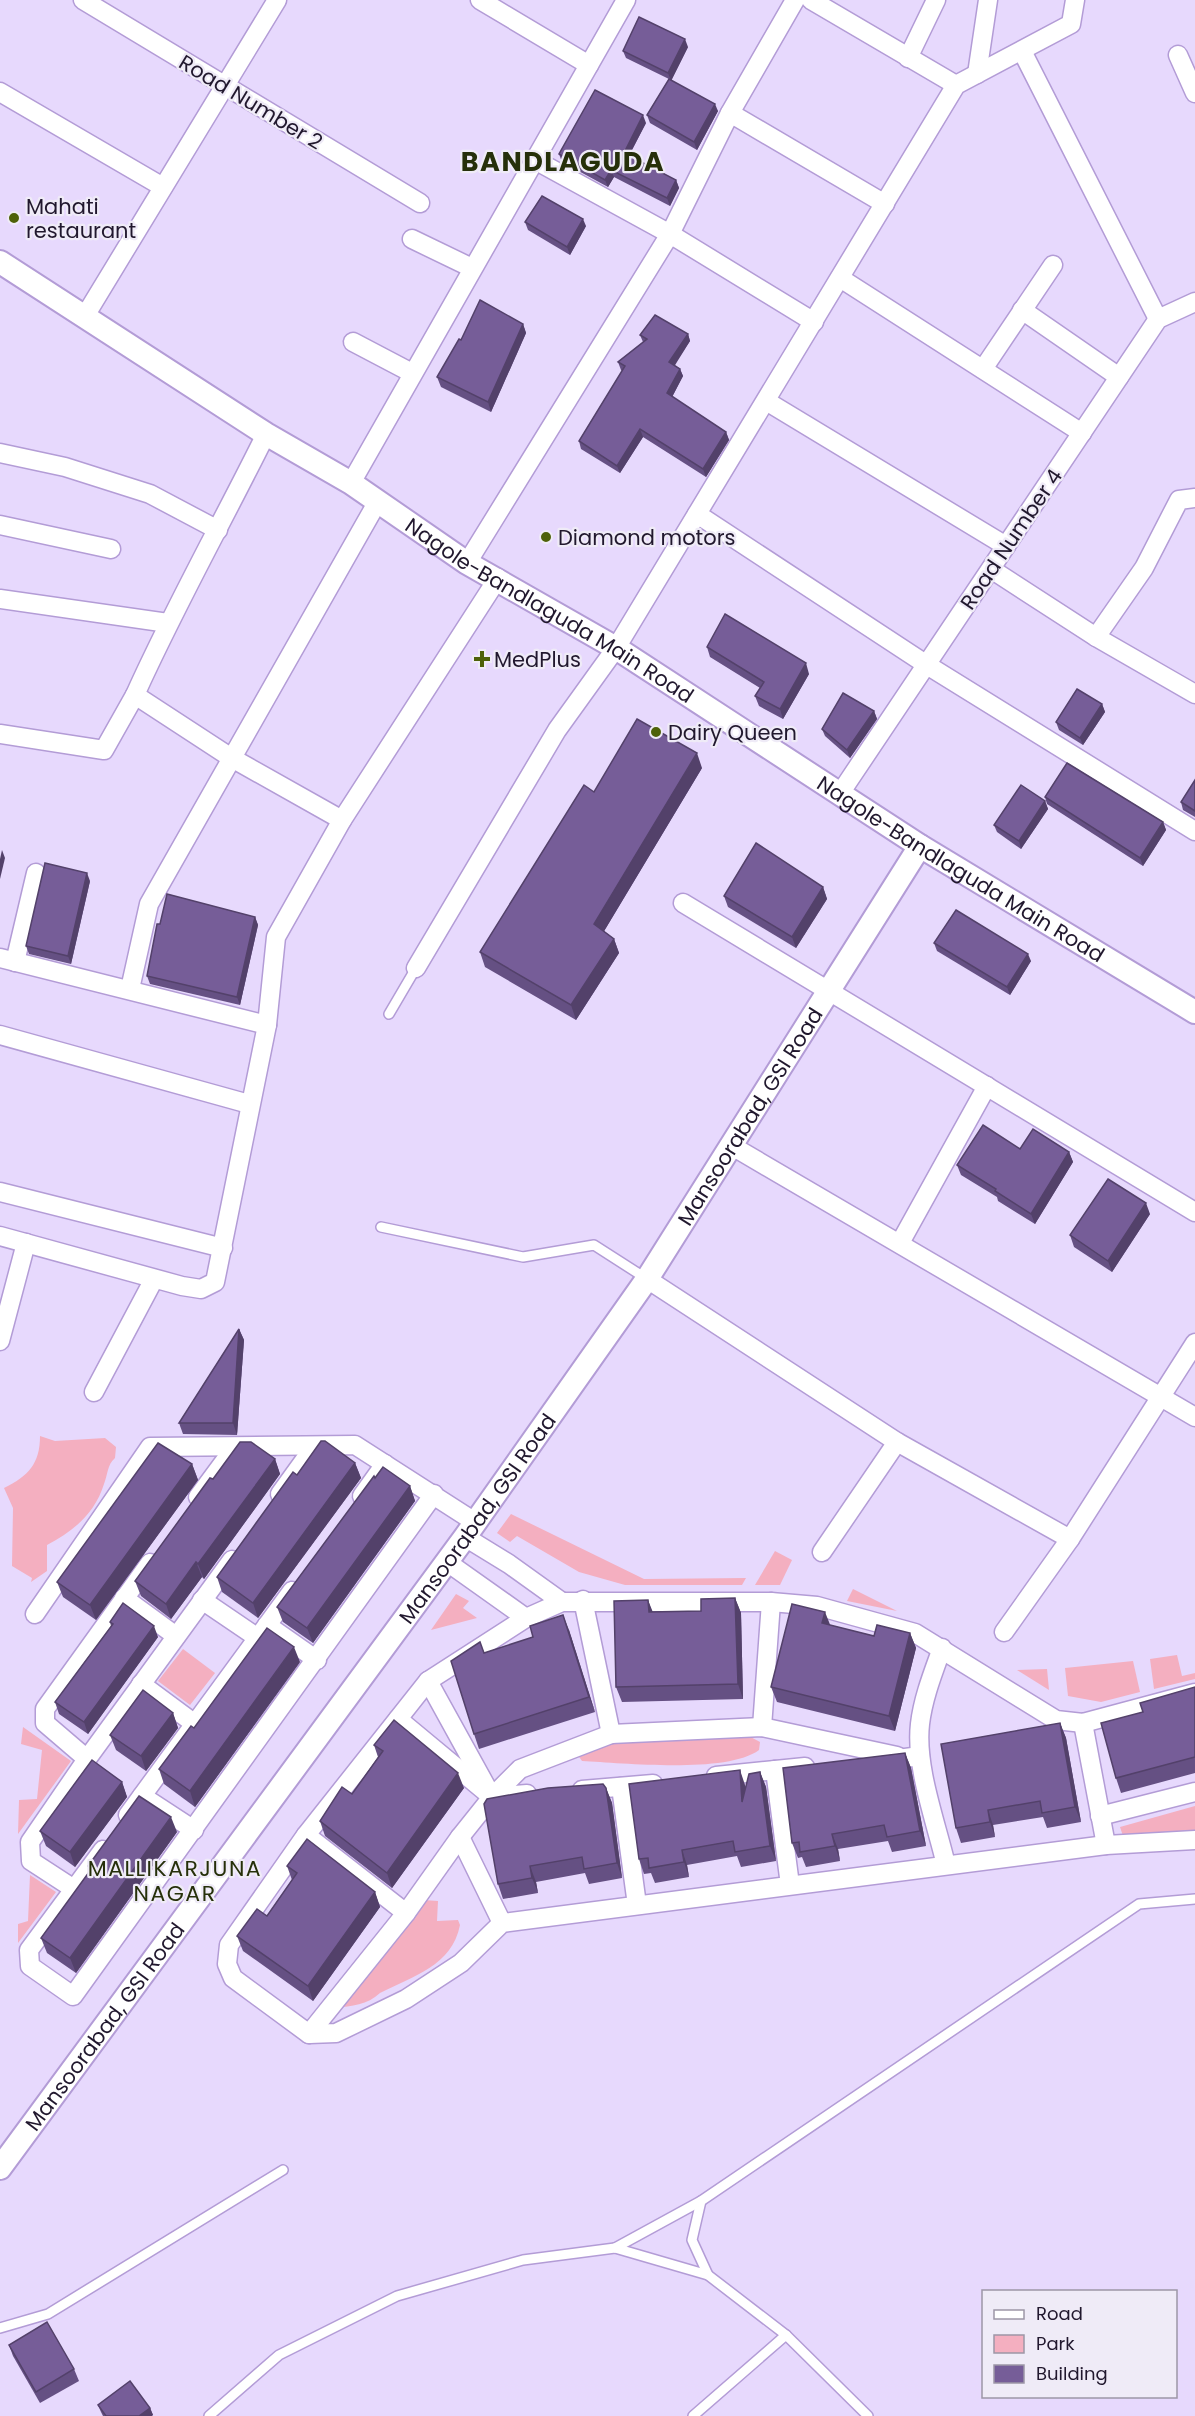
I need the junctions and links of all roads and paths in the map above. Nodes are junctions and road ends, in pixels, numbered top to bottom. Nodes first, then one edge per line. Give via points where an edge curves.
1 (83, 0) edge
2 (278, 0) edge
3 (480, 0) edge
4 (626, 0) edge
5 (795, 0) edge
6 (811, 0) edge
7 (936, 0) edge
8 (988, 0) edge
9 (1075, 0) edge
10 (1022, 51) junction
11 (1178, 55) dead end
12 (908, 58) junction
13 (589, 65) junction
14 (977, 74) junction
15 (957, 86) junction
16 (225, 87) junction
17 (0, 92) edge
18 (1195, 93) edge
19 (730, 113) junction
20 (535, 160) junction
21 (164, 188) junction
22 (420, 202) dead end
23 (885, 204) junction
24 (670, 234) junction
25 (412, 239) dead end
26 (0, 262) edge
27 (1053, 265) dead end
28 (472, 268) junction
29 (840, 278) junction
30 (1195, 302) edge
31 (1023, 310) junction
32 (85, 316) junction
33 (1158, 319) junction
34 (814, 322) junction
35 (353, 342) dead end
36 (983, 369) junction
37 (412, 373) junction
38 (1119, 377) junction
39 (766, 401) junction
40 (1082, 433) junction
41 (266, 434) junction
42 (0, 453) edge
43 (351, 483) junction
44 (1195, 498) edge
45 (378, 501) junction
46 (697, 514) junction
47 (0, 525) edge
48 (218, 530) junction
49 (1006, 546) junction
50 (111, 549) dead end
51 (467, 563) junction
52 (991, 569) junction
53 (498, 579) junction
54 (0, 599) edge
55 (168, 623) junction
56 (1096, 637) junction
57 (616, 648) junction
58 (927, 665) junction
59 (1195, 694) edge
60 (135, 695) junction
61 (0, 734) edge
62 (231, 757) junction
63 (841, 792) junction
64 (342, 820) junction
65 (1195, 831) edge
66 (920, 846) junction
67 (36, 873) dead end
68 (683, 903) dead end
69 (8, 960) edge
70 (416, 968) joint
71 (130, 989) junction
72 (831, 990) junction
73 (1195, 1012) edge
74 (389, 1014) dead end
75 (267, 1025) junction
76 (0, 1035) edge
77 (987, 1086) junction
78 (249, 1104) junction
79 (732, 1146) junction
80 (0, 1192) edge
81 (1195, 1212) edge
82 (381, 1227) dead end
83 (0, 1236) edge
84 (26, 1243) junction
85 (900, 1243) junction
86 (223, 1248) junction
87 (154, 1279) junction
88 (647, 1279) junction
89 (0, 1341) edge
90 (1195, 1343) edge
91 (94, 1392) dead end
92 (1162, 1397) junction
93 (1195, 1417) edge
94 (897, 1442) junction
95 (235, 1447) junction
96 (314, 1447) junction
97 (385, 1464) junction
98 (434, 1494) junction
99 (272, 1504) edge
100 (350, 1512) edge
101 (186, 1513) edge
102 (470, 1530) junction
103 (1070, 1539) junction
104 (244, 1542) edge
105 (159, 1551) edge
106 (822, 1552) dead end
107 (447, 1562) junction
108 (302, 1578) edge
109 (124, 1598) junction
110 (202, 1600) junction
111 (583, 1600) junction
112 (562, 1602) junction
113 (771, 1602) junction
114 (35, 1614) dead end
115 (526, 1618) junction
116 (263, 1632) junction
117 (1004, 1632) dead end
118 (176, 1636) junction
119 (942, 1648) junction
120 (317, 1660) junction
121 (428, 1681) junction
122 (141, 1684) junction
123 (1195, 1693) edge
124 (398, 1719) junction
125 (1083, 1723) junction
126 (195, 1724) junction
127 (762, 1726) junction
128 (611, 1734) junction
129 (914, 1758) junction
130 (87, 1759) junction
131 (853, 1763) edge
132 (820, 1766) edge
133 (775, 1770) junction
134 (692, 1779) edge
135 (669, 1782) edge
136 (621, 1787) junction
137 (563, 1792) edge
138 (1195, 1792) edge
139 (539, 1794) edge
140 (142, 1796) junction
141 (492, 1797) junction
142 (1100, 1816) junction
143 (194, 1830) junction
144 (306, 1835) junction
145 (460, 1837) junction
146 (1195, 1840) edge
147 (1106, 1845) junction
148 (946, 1865) junction
149 (790, 1885) junction
150 (74, 1889) junction
151 (1195, 1899) edge
152 (637, 1905) junction
153 (406, 1913) junction
154 (502, 1923) junction
155 (309, 2034) junction
156 (0, 2168) edge
157 (283, 2170) dead end
158 (701, 2201) junction
159 (615, 2248) junction
160 (708, 2275) junction
161 (0, 2328) edge
162 (786, 2335) junction
163 (209, 2416) edge
164 (693, 2416) edge
165 (868, 2416) edge

1 - 16 street, Road Number 2
2 - 16 street
3 - 13 street
4 - 13 street
5 - 19 street
6 - 12 street
7 - 12 street
8 - 14 street
9 - 10 street via 1071,24
10 - 14 street
10 - 33 street
11 - 18 street
12 - 15 street
13 - 20 street
14 - 15 street
15 - 23 street
16 - 21 street
16 - 22 street, Road Number 2
17 - 21 street
19 - 23 street
19 - 24 street
20 - 24 street
20 - 28 street
21 - 32 street
23 - 29 street
24 - 34 street
24 - 51 street
25 - 28 street
26 - 32 street, Nagole-Bandlaguda Main Road
27 - 31 street
28 - 37 street
29 - 34 street
29 - 36 street
30 - 33 street
31 - 36 street
31 - 38 street
32 - 41 street, Nagole-Bandlaguda Main Road
33 - 38 street, Road Number 4
34 - 39 street
35 - 37 street
36 - 40 street
37 - 43 street
38 - 40 street, Road Number 4
39 - 46 street
39 - 49 street
40 - 49 street, Road Number 4
41 - 43 street, Nagole-Bandlaguda Main Road
41 - 48 street
42 - 48 street via 65,467 150,494
43 - 45 street, Nagole-Bandlaguda Main Road
44 - 56 street via 1179,500 1144,568
45 - 51 street, Nagole-Bandlaguda Main Road
45 - 62 street
46 - 57 street
46 - 58 street
47 - 50 street
48 - 55 street
49 - 52 street, Road Number 4
51 - 53 street, Nagole-Bandlaguda Main Road
52 - 56 street
52 - 58 street, Road Number 4
53 - 57 street, Nagole-Bandlaguda Main Road
53 - 64 street
54 - 55 street
55 - 60 street
56 - 59 street
57 - 63 street, Nagole-Bandlaguda Main Road
57 - 70 street via 557,730
58 - 63 street, Road Number 4
58 - 65 street
60 - 61 street via 104,750
60 - 62 street
62 - 64 street
62 - 71 street via 149,904
63 - 66 street, Nagole-Bandlaguda Main Road
64 - 75 street via 276,937
66 - 72 street, Mansoorabad, GSI Road
66 - 73 street, Nagole-Bandlaguda Main Road
67 - 69 street
68 - 72 street
69 - 71 street
70 - 74 lane
71 - 75 street
72 - 77 street
72 - 79 street, Mansoorabad, GSI Road
75 - 78 street
76 - 78 street
77 - 81 street
77 - 85 street
78 - 86 street
79 - 85 street
79 - 88 street, Mansoorabad, GSI Road
80 - 86 street
82 - 88 lane via 524,1257 594,1245
83 - 84 street
84 - 87 street
84 - 89 street
85 - 92 street
86 - 87 street via 215,1282 201,1289
87 - 91 street
88 - 94 street
88 - 102 street, Mansoorabad, GSI Road
90 - 92 street
92 - 93 street
92 - 103 street
94 - 103 street
94 - 106 street
95 - 96 street
95 - 101 street
95 - 114 street via 150,1447
96 - 97 street via 355,1445
96 - 99 street
97 - 98 street
97 - 100 street
98 - 102 street
98 - 120 street
102 - 107 street, Mansoorabad, GSI Road
102 - 112 street
103 - 117 street
104 - 110 street
105 - 109 street
107 - 115 street
107 - 156 street, Mansoorabad, GSI Road
108 - 116 street
109 - 118 street
109 - 130 street via 45,1709 45,1723
110 - 116 street
110 - 118 street
111 - 112 street
111 - 113 street
111 - 128 street
112 - 115 street
113 - 119 street via 817,1606 915,1633
113 - 127 street
115 - 121 street
116 - 120 street
116 - 126 street
118 - 122 street
119 - 125 street via 1056,1720
119 - 129 street via 928,1685
120 - 143 street
121 - 124 street
121 - 141 street
122 - 126 street
122 - 130 street
123 - 125 street
124 - 141 street
124 - 144 street
125 - 142 street
126 - 140 street
127 - 128 street
127 - 129 street
128 - 141 street via 520,1769
129 - 131 street
129 - 148 street
130 - 150 street via 30,1842 31,1861
132 - 133 street
133 - 134 street
133 - 149 street
135 - 136 street
136 - 137 street
136 - 152 street
138 - 142 street
139 - 141 street
140 - 143 street
140 - 150 street
141 - 145 street
142 - 147 street
143 - 150 street via 73,1996 30,1966 29,1950
144 - 153 street
144 - 155 street via 229,1945 227,1964 233,1978
145 - 153 street
145 - 154 street
146 - 147 street
147 - 148 street
148 - 149 street
149 - 152 street
151 - 158 lane via 1139,1904
152 - 154 street
153 - 155 street
154 - 155 street via 462,1963 406,1999 336,2033
157 - 161 lane via 48,2314
158 - 159 lane
158 - 160 lane via 693,2240
159 - 160 lane
159 - 163 lane via 523,2260 397,2296 279,2355
160 - 162 lane
162 - 164 lane
162 - 165 lane

